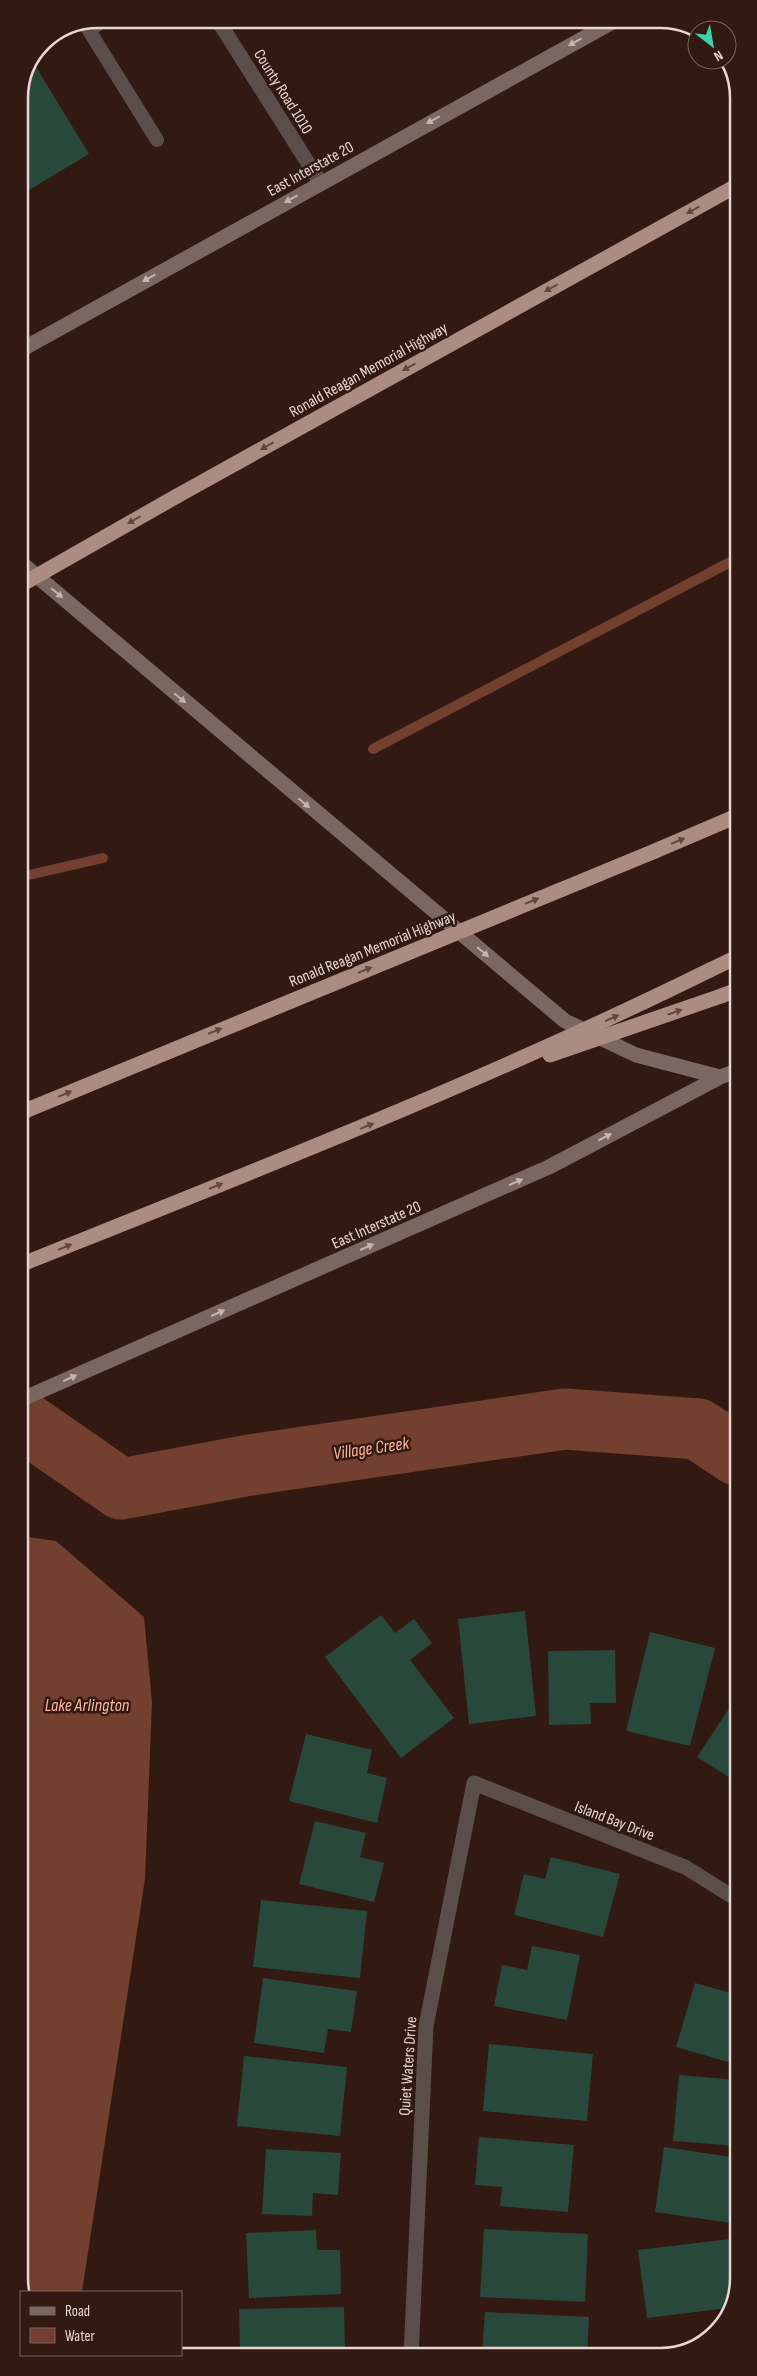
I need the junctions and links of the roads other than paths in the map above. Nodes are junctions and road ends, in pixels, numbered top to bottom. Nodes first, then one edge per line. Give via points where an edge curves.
1 (222, 27) edge
2 (88, 28) edge
3 (602, 28) edge
4 (157, 140) dead end
5 (320, 182) junction
6 (730, 189) edge
7 (27, 347) edge
8 (27, 568) edge
9 (27, 582) edge
10 (730, 819) edge
11 (730, 960) edge
12 (730, 992) edge
13 (730, 1073) edge
14 (720, 1077) junction
15 (447, 1091) junction
16 (27, 1110) edge
17 (27, 1262) edge
18 (27, 1397) edge
19 (474, 1784) joint
20 (730, 1895) edge
21 (411, 2348) edge

1 - 5 street, County Road 1010
2 - 4 lane
3 -> 5 main road, East Interstate 20
5 -> 7 main road, East Interstate 20
6 -> 9 highway, Ronald Reagan Memorial Highway, bridge
8 -> 14 main road via 565,1021 636,1055
16 -> 10 highway, Ronald Reagan Memorial Highway, bridge
15 -> 11 highway, bridge via 617,1016
15 -> 12 highway, bridge
13 - 14 main road, East Interstate 20
18 -> 14 main road, East Interstate 20 via 549,1167
17 -> 15 highway, bridge
19 - 20 street, Island Bay Drive via 685,1866
19 - 21 street, Quiet Waters Drive via 426,2026

